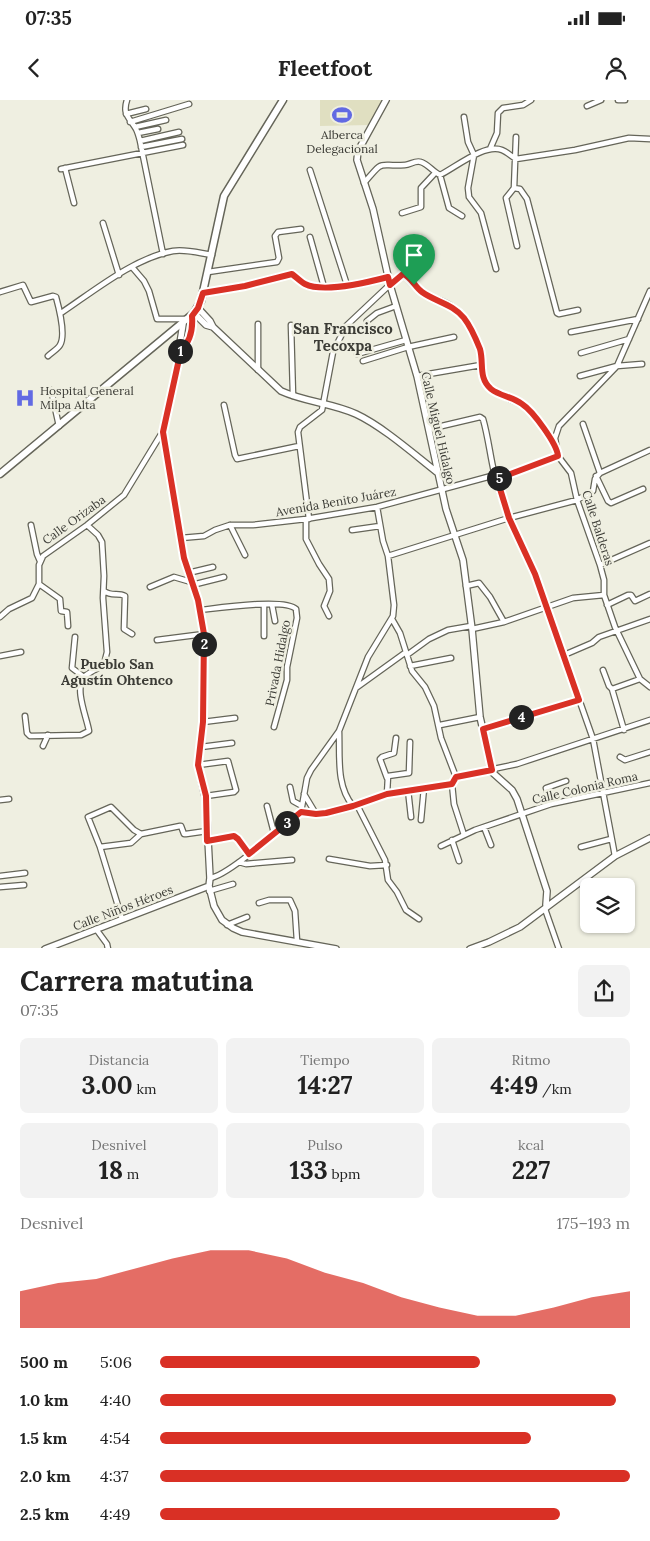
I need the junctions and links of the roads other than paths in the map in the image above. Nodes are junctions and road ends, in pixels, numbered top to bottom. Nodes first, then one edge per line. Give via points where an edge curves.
1 (127, 100) edge
2 (283, 100) edge
3 (386, 100) edge
4 (531, 100) edge
5 (601, 100) edge
6 (618, 100) edge
7 (625, 100) edge
8 (189, 104) dead end
9 (587, 106) dead end
10 (146, 109) dead end
11 (126, 114) junction
12 (464, 117) dead end
13 (166, 120) dead end
14 (130, 122) junction
15 (135, 127) junction
16 (158, 129) dead end
17 (179, 132) dead end
18 (138, 134) junction
19 (516, 137) dead end
20 (650, 139) edge
21 (140, 141) junction
22 (141, 147) junction
23 (490, 149) junction
24 (143, 154) junction
25 (474, 155) junction
26 (516, 159) junction
27 (310, 170) dead end
28 (434, 173) junction
29 (440, 175) junction
30 (364, 183) junction
31 (514, 188) junction
32 (74, 203) dead end
33 (402, 213) dead end
34 (462, 216) dead end
35 (103, 223) dead end
36 (301, 229) dead end
37 (310, 238) dead end
38 (517, 246) dead end
39 (163, 254) junction
40 (212, 255) junction
41 (132, 267) junction
42 (496, 269) dead end
43 (208, 272) junction
44 (119, 275) junction
45 (388, 277) junction
46 (347, 285) junction
47 (390, 285) junction
48 (324, 287) junction
49 (650, 291) edge
50 (0, 292) edge
51 (203, 293) junction
52 (396, 306) junction
53 (578, 310) dead end
54 (61, 312) junction
55 (191, 316) junction
56 (638, 319) junction
57 (368, 321) dead end
58 (258, 324) dead end
59 (291, 325) dead end
60 (571, 332) dead end
61 (454, 337) dead end
62 (629, 339) junction
63 (406, 340) junction
64 (408, 348) junction
65 (181, 350) junction
66 (581, 353) dead end
67 (357, 354) dead end
68 (48, 356) dead end
69 (363, 361) dead end
70 (642, 364) dead end
71 (481, 365) junction
72 (617, 366) junction
73 (258, 370) junction
74 (417, 376) junction
75 (580, 376) dead end
76 (51, 390) dead end
77 (293, 396) junction
78 (224, 405) dead end
79 (324, 405) junction
80 (582, 424) dead end
81 (59, 426) junction
82 (429, 429) junction
83 (163, 432) junction
84 (555, 444) junction
85 (299, 446) junction
86 (650, 450) edge
87 (558, 456) junction
88 (438, 473) junction
89 (0, 474) edge
90 (598, 475) junction
91 (496, 477) junction
92 (643, 489) dead end
93 (442, 490) junction
94 (577, 500) junction
95 (377, 507) junction
96 (509, 518) junction
97 (308, 519) junction
98 (87, 524) junction
99 (31, 525) dead end
100 (230, 525) junction
101 (380, 526) junction
102 (352, 530) dead end
103 (455, 535) junction
104 (181, 538) junction
105 (650, 543) edge
106 (245, 555) dead end
107 (388, 556) junction
108 (40, 561) junction
109 (600, 565) junction
110 (212, 567) dead end
111 (188, 573) junction
112 (224, 577) dead end
113 (192, 583) junction
114 (39, 584) junction
115 (466, 586) junction
116 (150, 587) dead end
117 (104, 591) junction
118 (650, 594) edge
119 (604, 595) junction
120 (264, 605) junction
121 (272, 605) junction
122 (607, 605) junction
123 (547, 609) junction
124 (201, 610) junction
125 (329, 616) dead end
126 (0, 617) edge
127 (392, 619) junction
128 (648, 620) edge
129 (275, 621) dead end
130 (504, 622) junction
131 (68, 626) dead end
132 (650, 626) edge
133 (471, 628) junction
134 (617, 631) junction
135 (132, 634) dead end
136 (204, 634) junction
137 (264, 636) dead end
138 (75, 637) dead end
139 (157, 640) dead end
140 (21, 652) dead end
141 (406, 654) junction
142 (564, 655) junction
143 (0, 656) edge
144 (451, 658) dead end
145 (410, 666) junction
146 (603, 670) dead end
147 (84, 677) junction
148 (640, 679) junction
149 (650, 687) edge
150 (355, 689) junction
151 (612, 689) junction
152 (579, 700) junction
153 (25, 716) dead end
154 (480, 717) junction
155 (235, 718) dead end
156 (650, 720) edge
157 (203, 722) junction
158 (440, 725) junction
159 (274, 727) dead end
160 (483, 729) junction
161 (624, 730) junction
162 (339, 731) junction
163 (48, 735) junction
164 (396, 738) dead end
165 (593, 739) junction
166 (410, 742) dead end
167 (232, 743) dead end
168 (43, 746) dead end
169 (201, 747) junction
170 (650, 752) edge
171 (620, 757) dead end
172 (198, 765) junction
173 (492, 770) junction
174 (456, 777) junction
175 (387, 778) junction
176 (566, 781) dead end
177 (650, 783) edge
178 (452, 784) junction
179 (290, 787) dead end
180 (424, 788) junction
181 (408, 790) junction
182 (303, 792) junction
183 (387, 794) junction
184 (602, 794) junction
185 (206, 796) junction
186 (9, 799) dead end
187 (0, 800) edge
188 (551, 804) junction
189 (267, 806) dead end
190 (302, 806) junction
191 (355, 806) junction
192 (301, 812) junction
193 (316, 814) junction
194 (522, 814) junction
195 (410, 817) dead end
196 (421, 820) dead end
197 (484, 827) junction
198 (207, 831) junction
199 (274, 833) junction
200 (141, 834) junction
201 (464, 834) junction
202 (650, 838) edge
203 (611, 839) junction
204 (452, 840) junction
205 (207, 841) junction
206 (491, 845) dead end
207 (441, 846) dead end
208 (100, 847) junction
209 (581, 847) dead end
210 (249, 854) junction
211 (615, 856) junction
212 (329, 859) dead end
213 (292, 860) dead end
214 (459, 861) dead end
215 (239, 862) junction
216 (387, 865) junction
217 (25, 873) dead end
218 (0, 876) edge
219 (210, 878) junction
220 (233, 884) dead end
221 (24, 885) dead end
222 (0, 887) edge
223 (209, 888) junction
224 (547, 891) junction
225 (557, 897) junction
226 (259, 903) dead end
227 (546, 907) junction
228 (247, 917) dead end
229 (122, 919) junction
230 (419, 919) dead end
231 (227, 924) junction
232 (96, 928) junction
233 (297, 941) junction
234 (489, 942) junction
235 (477, 947) edge
236 (45, 948) edge
237 (108, 948) edge
238 (336, 948) edge
239 (470, 948) edge
240 (491, 948) edge
241 (559, 948) edge

1 - 11 street
2 - 40 main road via 224,196
3 - 30 street, Calle Miguel Hidalgo via 356,156
4 - 23 street via 523,105 503,108 498,113 497,133
5 - 9 street
6 - 7 street
8 - 14 street
10 - 11 street
11 - 14 street
12 - 25 street
13 - 15 street
14 - 15 street
15 - 18 street
16 - 18 street
17 - 21 street
18 - 21 street
19 - 26 street
20 - 26 street via 628,138
21 - 22 street
22 - 24 street
22 - 24 street via 183,142
23 - 25 street
23 - 26 street via 501,150
24 - 32 street via 63,169
24 - 39 street
25 - 29 street
25 - 42 street via 469,197 481,213
26 - 31 street
27 - 46 street
28 - 29 street
28 - 30 street via 423,162 382,164
28 - 33 street via 421,188 421,207
29 - 34 street via 450,208
30 - 45 street, Calle Miguel Hidalgo
31 - 38 street via 506,198
31 - 53 street via 520,189 527,199 557,313
35 - 44 street
36 - 43 street via 278,232 275,236 277,262
37 - 48 street
39 - 40 street via 189,251
39 - 41 street
40 - 43 main road
41 - 44 street
41 - 55 street via 144,280 157,319
43 - 51 main road
44 - 54 street
45 - 46 street
45 - 47 street, Calle Miguel Hidalgo
46 - 48 street
47 - 52 street, Calle Miguel Hidalgo
47 - 71 street via 403,274 424,293 451,306 464,318 473,334 480,351
47 - 79 street via 346,326 333,352
48 - 51 street via 306,285 292,274
49 - 56 street
50 - 54 street via 22,285 31,302 55,296
51 - 55 main road
52 - 57 street via 377,312
52 - 63 street, Calle Miguel Hidalgo
54 - 68 street via 61,344
55 - 65 street via 180,343
55 - 65 street via 191,335
55 - 73 street via 212,327
55 - 81 main road
56 - 60 street
56 - 62 street
58 - 73 street
59 - 77 street
61 - 64 street
62 - 66 street
62 - 72 street
63 - 64 street, Calle Miguel Hidalgo
63 - 67 street
64 - 69 street
64 - 74 street, Calle Miguel Hidalgo
65 - 83 street
70 - 72 street
71 - 74 street
71 - 84 street via 483,378 490,388 533,412
72 - 75 street
72 - 84 street via 559,426
73 - 77 street
74 - 82 street, Calle Miguel Hidalgo
76 - 81 street
77 - 79 street
78 - 85 street via 237,459
79 - 85 street via 321,412 300,427
79 - 88 street via 356,414
80 - 90 street
81 - 89 main road
82 - 88 street, Calle Miguel Hidalgo
82 - 91 street via 480,417 484,421
83 - 98 street, Calle Orizaba via 124,495
83 - 104 street
84 - 87 street, Calle Balderas
85 - 97 street
86 - 90 street
87 - 91 street, Avenida Benito Juárez
87 - 94 street, Calle Balderas via 571,473
88 - 93 street, Calle Miguel Hidalgo
90 - 92 street via 611,503
90 - 94 street via 593,491
91 - 93 street, Avenida Benito Juárez
91 - 96 street
93 - 95 street, Avenida Benito Juárez
93 - 103 street, Calle Miguel Hidalgo
94 - 96 street
94 - 109 street, Calle Balderas
95 - 97 street, Avenida Benito Juárez
95 - 101 street
96 - 103 street
96 - 123 street
97 - 100 street, Avenida Benito Juárez
97 - 125 street via 306,539 329,579 330,591 324,606
98 - 108 street, Calle Orizaba via 46,553
98 - 117 street via 102,542
99 - 108 street
100 - 104 street, Avenida Benito Juárez via 204,536
100 - 106 street
101 - 102 street
101 - 107 street
103 - 107 street
103 - 115 street, Calle Miguel Hidalgo
104 - 111 street
105 - 109 street
107 - 127 street via 394,605
108 - 114 street, Calle Orizaba
109 - 119 street, Calle Balderas
110 - 111 street
111 - 113 street
112 - 113 street
113 - 116 street via 174,577
113 - 124 street
114 - 126 street via 32,598
114 - 131 street via 60,599 61,611 67,612
115 - 130 street via 479,583
115 - 133 street, Calle Miguel Hidalgo
117 - 135 street via 125,596 124,629
117 - 147 street via 106,660
118 - 122 street via 635,600 628,595
119 - 122 street, Calle Balderas
119 - 123 street via 573,598
120 - 121 street, Privada Hidalgo
120 - 124 street, Privada Hidalgo
120 - 137 street
121 - 129 street
121 - 159 street, Privada Hidalgo via 293,606 297,613 287,680
122 - 134 street, Calle Balderas
123 - 130 street
123 - 142 street
124 - 136 street
127 - 141 street
127 - 150 street via 368,657
128 - 132 street
128 - 134 street
130 - 133 street
133 - 141 street via 448,630
133 - 154 street, Calle Miguel Hidalgo
134 - 142 street
134 - 148 street, Calle Balderas
136 - 139 street
136 - 157 street
138 - 147 street via 72,668
140 - 143 street
141 - 145 street
141 - 150 street
142 - 152 street
144 - 145 street
145 - 158 street via 428,692
146 - 151 street
147 - 163 street via 80,686 81,704 89,731 81,735
148 - 149 street, Calle Balderas
148 - 151 street
150 - 162 street
151 - 161 street
152 - 160 street
152 - 165 street
153 - 163 street via 28,735
154 - 158 street
154 - 160 street, Calle Miguel Hidalgo
155 - 157 street
156 - 161 street
157 - 169 street
158 - 174 street
160 - 173 street, Calle Miguel Hidalgo
161 - 165 street
162 - 182 street via 311,770
162 - 191 street via 341,784 348,800
163 - 168 street
164 - 175 street via 394,753 380,759
165 - 173 street
165 - 184 street
166 - 175 street via 410,772
167 - 169 street
169 - 172 street
170 - 171 street via 625,760
172 - 185 street
172 - 185 street via 228,762 236,791
173 - 174 street
173 - 194 street via 512,790
174 - 178 street
175 - 183 street
176 - 188 street via 546,788
177 - 184 street, Calle Colonia Roma
178 - 180 street
178 - 201 street via 454,804
179 - 190 street via 293,801
180 - 181 street
180 - 196 street
181 - 183 street
181 - 195 street
182 - 190 street
182 - 193 street
183 - 191 street
184 - 188 street, Calle Colonia Roma
184 - 203 street
185 - 198 street
186 - 187 street
188 - 194 street, Calle Colonia Roma
189 - 199 street
190 - 192 street
191 - 193 street
191 - 216 street
192 - 193 street
192 - 199 street
194 - 197 street, Calle Colonia Roma
194 - 224 street
197 - 201 street, Calle Colonia Roma
197 - 206 street
198 - 200 street via 184,834 180,826
198 - 205 street
199 - 210 street
200 - 208 street via 131,843
200 - 208 street via 111,807 88,817
201 - 204 street, Calle Colonia Roma
202 - 211 street
203 - 209 street
203 - 211 street
204 - 207 street, Calle Colonia Roma
204 - 214 street
205 - 210 street via 234,836
205 - 219 street
208 - 229 street
210 - 215 street
211 - 225 street
212 - 216 street via 370,866
213 - 215 street
215 - 219 street via 219,876
216 - 230 street via 388,880 404,907
217 - 218 street
219 - 223 street
220 - 223 street
221 - 222 street
223 - 229 street, Calle Niños Héroes
223 - 231 street via 217,913
224 - 225 street
224 - 227 street
225 - 227 street
226 - 233 street via 290,900 295,911
227 - 234 street via 520,927
227 - 241 street
228 - 231 street
229 - 232 street, Calle Niños Héroes
231 - 233 street via 242,932
232 - 236 street, Calle Niños Héroes
232 - 237 street
233 - 238 street
234 - 235 street
234 - 240 street
235 - 239 street

